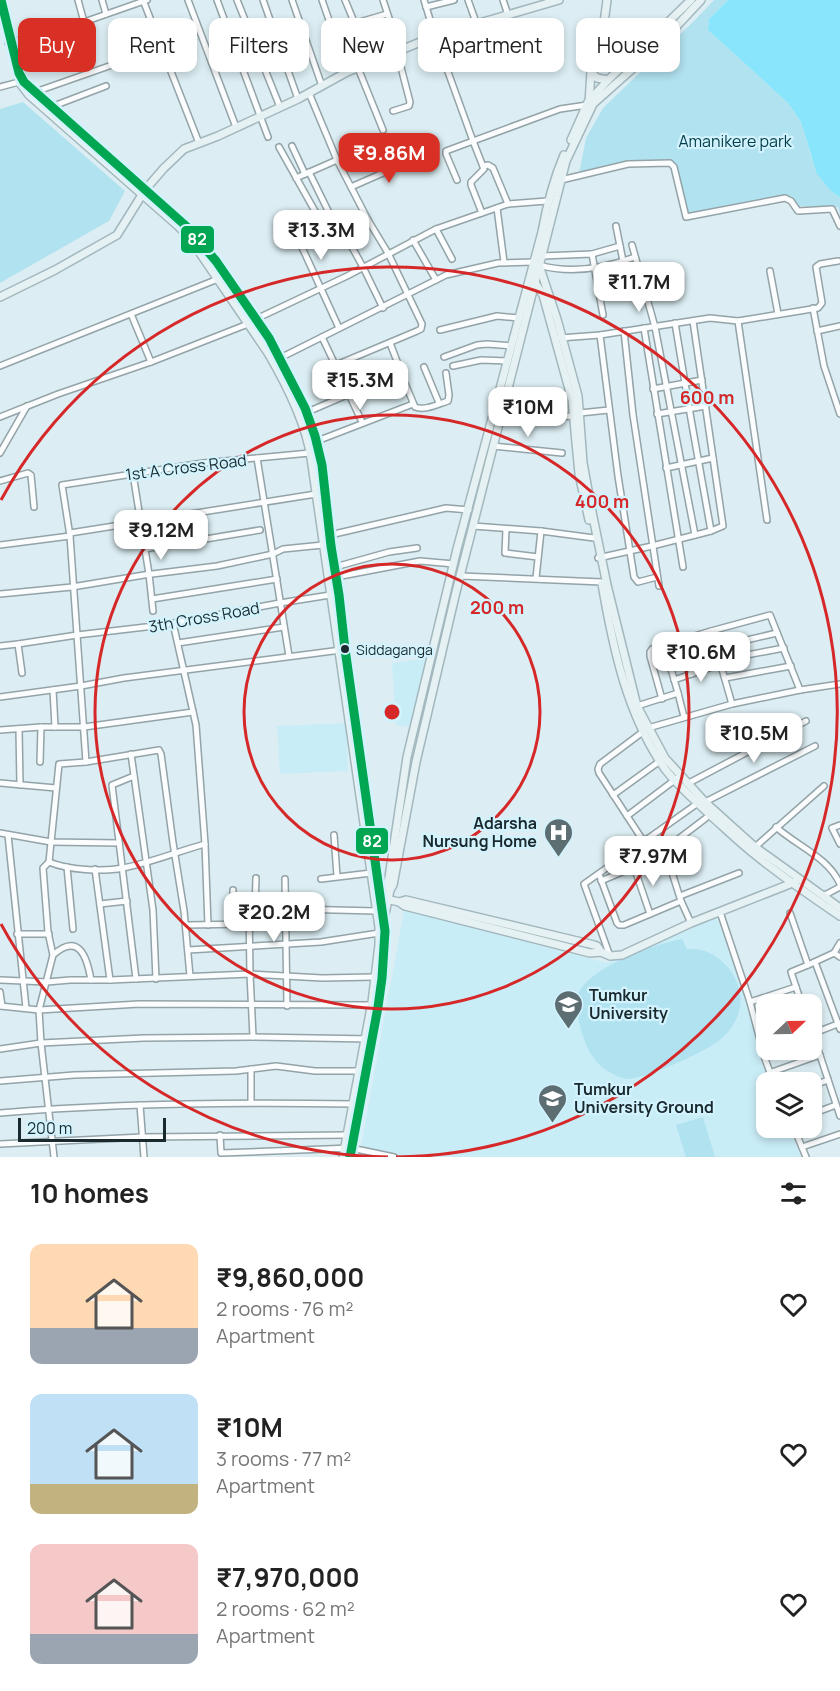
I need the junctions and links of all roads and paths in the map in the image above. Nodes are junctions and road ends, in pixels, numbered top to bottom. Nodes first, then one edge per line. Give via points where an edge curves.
1 (78, 0) edge
2 (102, 0) edge
3 (145, 0) edge
4 (188, 0) edge
5 (217, 0) edge
6 (237, 0) edge
7 (262, 0) edge
8 (292, 0) edge
9 (322, 0) edge
10 (346, 0) edge
11 (383, 0) edge
12 (424, 0) edge
13 (454, 0) edge
14 (468, 0) edge
15 (503, 0) edge
16 (559, 0) edge
17 (607, 0) edge
18 (691, 0) edge
19 (701, 0) edge
20 (1, 2) edge
21 (539, 3) edge
22 (426, 7) junction
23 (106, 14) junction
24 (387, 14) junction
25 (0, 15) edge
26 (508, 15) junction
27 (83, 18) edge
28 (95, 18) edge
29 (328, 18) edge
30 (353, 18) edge
31 (374, 18) edge
32 (388, 18) edge
33 (429, 18) edge
34 (474, 18) edge
35 (499, 18) edge
36 (605, 18) edge
37 (18, 41) edge
38 (10, 43) junction
39 (108, 66) edge
40 (347, 72) edge
41 (360, 72) edge
42 (403, 72) edge
43 (448, 72) edge
44 (591, 72) joint
45 (608, 80) junction
46 (19, 82) junction
47 (106, 86) dead end
48 (322, 86) junction
49 (0, 87) edge
50 (35, 92) junction
51 (309, 93) junction
52 (298, 99) junction
53 (588, 105) junction
54 (51, 107) junction
55 (280, 107) junction
56 (393, 111) dead end
57 (260, 116) junction
58 (236, 127) junction
59 (382, 130) dead end
60 (268, 137) dead end
61 (473, 141) junction
62 (199, 143) junction
63 (292, 146) dead end
64 (279, 147) dead end
65 (417, 158) dead end
66 (337, 160) junction
67 (483, 166) junction
68 (307, 173) junction
69 (296, 178) junction
70 (456, 180) dead end
71 (561, 180) junction
72 (351, 188) junction
73 (144, 192) junction
74 (547, 201) junction
75 (508, 204) junction
76 (497, 208) junction
77 (316, 213) dead end
78 (482, 213) junction
79 (368, 220) junction
80 (616, 226) dead end
81 (840, 226) edge
82 (436, 229) junction
83 (343, 231) junction
84 (413, 240) junction
85 (300, 243) dead end
86 (632, 245) dead end
87 (620, 246) junction
88 (388, 253) junction
89 (592, 254) junction
90 (542, 256) junction
91 (635, 257) junction
92 (452, 259) dead end
93 (623, 261) junction
94 (838, 261) dead end
95 (504, 262) junction
96 (537, 263) junction
97 (363, 267) junction
98 (595, 268) junction
99 (771, 271) dead end
100 (218, 279) junction
101 (436, 280) junction
102 (533, 280) junction
103 (321, 288) junction
104 (409, 294) junction
105 (0, 297) edge
106 (382, 308) junction
107 (813, 308) junction
108 (131, 314) junction
109 (778, 314) junction
110 (603, 315) dead end
111 (519, 318) junction
112 (256, 319) junction
113 (693, 321) junction
114 (738, 321) junction
115 (675, 323) junction
116 (248, 324) junction
117 (840, 326) edge
118 (655, 327) junction
119 (339, 328) junction
120 (644, 328) junction
121 (440, 330) dead end
122 (624, 331) junction
123 (817, 331) junction
124 (600, 334) junction
125 (322, 337) junction
126 (558, 338) junction
127 (390, 343) junction
128 (512, 346) junction
129 (660, 356) junction
130 (444, 357) dead end
131 (648, 357) junction
132 (280, 358) junction
133 (508, 361) junction
134 (151, 362) junction
135 (336, 365) junction
136 (0, 366) edge
137 (453, 366) dead end
138 (424, 367) dead end
139 (398, 373) junction
140 (446, 373) dead end
141 (702, 380) junction
142 (685, 383) junction
143 (666, 386) junction
144 (653, 389) junction
145 (349, 393) junction
146 (571, 394) junction
147 (502, 396) junction
148 (413, 404) junction
149 (439, 404) junction
150 (27, 406) junction
151 (706, 406) junction
152 (689, 408) junction
153 (312, 410) dead end
154 (609, 410) junction
155 (671, 411) junction
156 (657, 414) junction
157 (840, 414) edge
158 (577, 415) junction
159 (0, 417) edge
160 (499, 420) junction
161 (362, 422) junction
162 (316, 441) junction
163 (493, 446) junction
164 (0, 453) edge
165 (310, 453) junction
166 (562, 453) dead end
167 (257, 458) junction
168 (713, 458) junction
169 (699, 460) junction
170 (682, 465) junction
171 (666, 468) junction
172 (133, 474) junction
173 (0, 481) edge
174 (316, 494) junction
175 (264, 502) junction
176 (34, 507) dead end
177 (468, 510) junction
178 (477, 511) junction
179 (768, 520) dead end
180 (140, 522) junction
181 (473, 526) junction
182 (506, 529) junction
183 (260, 530) dead end
184 (541, 531) junction
185 (711, 531) junction
186 (70, 535) junction
187 (330, 535) junction
188 (695, 535) junction
189 (594, 538) junction
190 (678, 539) junction
191 (0, 545) edge
192 (323, 545) junction
193 (652, 546) junction
194 (417, 548) dead end
195 (145, 549) junction
196 (629, 551) junction
197 (273, 554) junction
198 (538, 557) junction
199 (599, 557) junction
200 (454, 564) junction
201 (335, 567) junction
202 (683, 567) dead end
203 (149, 574) junction
204 (460, 576) junction
205 (336, 577) junction
206 (657, 577) junction
207 (536, 578) junction
208 (277, 579) junction
209 (602, 582) junction
210 (659, 586) dead end
211 (74, 587) junction
212 (0, 594) edge
213 (330, 596) junction
214 (152, 599) junction
215 (280, 603) junction
216 (153, 611) dead end
217 (173, 623) junction
218 (284, 627) junction
219 (711, 631) junction
220 (777, 633) junction
221 (77, 635) junction
222 (681, 640) junction
223 (178, 643) junction
224 (18, 644) junction
225 (0, 645) edge
226 (664, 645) junction
227 (716, 647) junction
228 (784, 648) junction
229 (341, 650) junction
230 (289, 656) junction
231 (720, 662) junction
232 (791, 666) junction
233 (185, 670) junction
234 (22, 674) dead end
235 (692, 674) junction
236 (725, 678) junction
237 (674, 680) junction
238 (840, 684) edge
239 (81, 686) junction
240 (53, 690) junction
241 (800, 690) junction
242 (678, 693) junction
243 (0, 697) edge
244 (662, 699) junction
245 (732, 704) junction
246 (637, 706) junction
247 (193, 712) junction
248 (684, 717) junction
249 (806, 721) dead end
250 (41, 727) junction
251 (55, 727) junction
252 (84, 727) junction
253 (19, 729) junction
254 (645, 729) junction
255 (0, 730) edge
256 (815, 746) dead end
257 (131, 754) junction
258 (660, 761) junction
259 (40, 762) dead end
260 (86, 762) junction
261 (134, 776) junction
262 (677, 778) junction
263 (0, 783) edge
264 (20, 784) junction
265 (687, 784) junction
266 (824, 786) dead end
267 (56, 788) junction
268 (613, 795) junction
269 (701, 803) junction
270 (627, 816) junction
271 (706, 818) dead end
272 (840, 825) edge
273 (776, 827) junction
274 (0, 833) edge
275 (8, 835) junction
276 (334, 835) dead end
277 (646, 840) junction
278 (51, 842) junction
279 (119, 843) junction
280 (205, 844) junction
281 (840, 844) edge
282 (755, 847) junction
283 (174, 853) junction
284 (661, 854) junction
285 (49, 862) junction
286 (146, 862) junction
287 (375, 865) junction
288 (67, 867) junction
289 (634, 867) junction
290 (122, 868) junction
291 (95, 869) junction
292 (370, 873) junction
293 (389, 873) junction
294 (739, 873) dead end
295 (599, 874) junction
296 (337, 876) junction
297 (256, 878) dead end
298 (285, 879) dead end
299 (321, 879) dead end
300 (602, 881) junction
301 (797, 882) junction
302 (840, 885) edge
303 (233, 890) dead end
304 (390, 890) junction
305 (823, 896) junction
306 (377, 897) junction
307 (388, 899) junction
308 (680, 899) junction
309 (126, 901) junction
310 (100, 904) junction
311 (840, 908) edge
312 (255, 909) junction
313 (285, 909) junction
314 (376, 911) junction
315 (720, 912) junction
316 (790, 913) dead end
317 (650, 914) junction
318 (840, 916) edge
319 (691, 923) junction
320 (249, 924) junction
321 (186, 925) junction
322 (208, 925) junction
323 (232, 925) junction
324 (380, 926) junction
325 (73, 929) dead end
326 (49, 933) junction
327 (17, 934) junction
328 (840, 943) edge
329 (286, 944) junction
330 (250, 946) junction
331 (188, 950) junction
332 (834, 953) junction
333 (52, 956) junction
334 (610, 956) junction
335 (840, 957) edge
336 (815, 962) junction
337 (808, 965) junction
338 (250, 974) junction
339 (285, 975) junction
340 (190, 976) junction
341 (375, 977) junction
342 (136, 979) junction
343 (156, 979) junction
344 (0, 980) edge
345 (92, 980) junction
346 (110, 980) junction
347 (23, 982) junction
348 (46, 982) junction
349 (796, 987) junction
350 (0, 992) edge
351 (798, 994) edge
352 (750, 1002) junction
353 (371, 1005) junction
354 (1, 1006) edge
355 (252, 1006) junction
356 (287, 1006) junction
357 (26, 1008) junction
358 (39, 1010) junction
359 (756, 1022) edge
360 (839, 1025) edge
361 (822, 1030) edge
362 (253, 1037) junction
363 (368, 1039) junction
364 (41, 1043) junction
365 (0, 1049) edge
366 (806, 1060) edge
367 (822, 1060) edge
368 (251, 1069) junction
369 (359, 1071) junction
370 (772, 1072) edge
371 (45, 1077) junction
372 (828, 1080) junction
373 (0, 1081) edge
374 (822, 1082) edge
375 (251, 1102) junction
376 (353, 1104) junction
377 (140, 1105) junction
378 (836, 1105) junction
379 (49, 1108) junction
380 (822, 1110) edge
381 (0, 1113) edge
382 (840, 1116) edge
383 (840, 1134) edge
384 (220, 1135) junction
385 (347, 1135) junction
386 (142, 1137) junction
387 (798, 1138) edge
388 (52, 1142) junction
389 (0, 1144) edge
390 (802, 1147) junction
391 (348, 1148) junction
392 (220, 1155) edge
393 (54, 1157) edge
394 (144, 1157) edge
395 (343, 1157) edge
396 (350, 1157) edge
397 (394, 1157) edge
398 (806, 1157) edge

1 - 27 street
2 - 23 street
3 - 23 street
3 - 62 street
4 - 58 street
5 - 57 street
6 - 55 street
7 - 52 street
8 - 48 street
9 - 29 street
10 - 30 street
11 - 24 street
12 - 22 street
13 - 22 street
14 - 34 street
15 - 26 street
16 - 21 main road
17 - 36 main road
18 - 45 main road
19 - 53 main road via 658,46
20 - 38 main road
21 - 26 main road
22 - 33 street
23 - 28 street
24 - 31 street
24 - 32 street
25 - 38 main road
26 - 35 main road
37 - 38 street
38 - 46 main road
38 - 50 main road via 19,73
39 - 50 street
40 - 48 main road
41 - 59 street
42 - 56 street via 410,104
43 - 61 street
44 - 45 main road
44 - 53 main road
45 - 53 main road
46 - 49 street
46 - 73 main road via 29,95
47 - 54 street
48 - 51 main road
50 - 54 main road
51 - 52 main road
51 - 66 street
52 - 55 main road
53 - 61 street via 560,109
53 - 71 main road
53 - 74 main road
54 - 73 main road
55 - 57 main road
57 - 58 main road
57 - 60 street
58 - 62 main road
61 - 67 street
61 - 70 street via 446,151
62 - 73 main road via 184,149
63 - 68 street
64 - 69 street
65 - 72 street
66 - 68 street
66 - 72 street
67 - 75 street via 491,165
67 - 78 street via 471,182
68 - 69 street
68 - 83 street via 339,233
69 - 77 street
71 - 81 street via 628,164 670,163 686,217 788,198 798,211 832,208
71 - 90 main road
72 - 79 street
73 - 100 main road via 189,237
73 - 105 main road via 117,235
73 - 112 main road via 186,226 209,252
74 - 75 street
74 - 96 main road
75 - 76 street
76 - 78 street
76 - 95 street
78 - 82 street
79 - 83 street
79 - 88 street
80 - 87 street
82 - 84 street
82 - 92 street
83 - 97 street
84 - 88 street
84 - 101 street
85 - 103 street
86 - 91 street
87 - 89 street
87 - 93 street
88 - 97 street
88 - 104 street
89 - 90 street
89 - 98 street
90 - 96 main road
91 - 93 street
91 - 118 street
93 - 98 street
94 - 107 street via 816,267 822,303
95 - 96 street
95 - 101 street
96 - 98 street via 554,269
96 - 102 main road
96 - 126 main road
97 - 103 street
97 - 106 street
98 - 110 street
99 - 109 street
100 - 108 street
100 - 116 main road
101 - 104 street
102 - 111 main road
102 - 126 main road via 543,294
102 - 147 main road
103 - 112 street
103 - 119 street
104 - 106 street
104 - 127 street via 421,329
106 - 119 street
107 - 109 street
107 - 123 street
108 - 134 street
108 - 136 street
109 - 114 street
111 - 121 street via 496,316
111 - 128 main road
112 - 132 main road
113 - 114 street
113 - 115 street
113 - 141 street
114 - 179 street
115 - 118 street
115 - 142 street
116 - 134 street
116 - 165 main road via 279,371
117 - 123 street
118 - 120 street
118 - 129 street
119 - 125 street
120 - 122 street
120 - 131 street
122 - 124 street
122 - 193 street
123 - 157 street
124 - 126 street
124 - 154 street
125 - 132 street
125 - 135 street
126 - 146 main road
126 - 158 main road via 578,396
127 - 135 street
127 - 139 street
128 - 130 street via 477,345
128 - 133 main road
129 - 131 street
129 - 143 street
131 - 144 street
132 - 162 main road via 305,408
133 - 137 street via 481,360
133 - 147 main road
134 - 150 street
135 - 145 street
138 - 149 street
139 - 145 street
139 - 148 street
140 - 149 street via 448,401
141 - 142 street
141 - 151 street
142 - 143 street
142 - 152 street
143 - 144 street
143 - 155 street
144 - 156 street
145 - 153 street
145 - 161 street
146 - 147 street
146 - 158 main road
147 - 160 main road
147 - 177 main road
148 - 149 street via 418,409
148 - 161 street
150 - 159 street
150 - 164 street
151 - 152 street
151 - 168 street
152 - 155 street
152 - 169 street
154 - 158 street
154 - 196 street
155 - 156 street
155 - 170 street
156 - 171 street
158 - 160 street
158 - 189 main road via 579,474
158 - 199 main road
160 - 163 main road
161 - 162 street
162 - 187 main road
163 - 166 street
163 - 178 main road
165 - 167 street, 1st A Cross Road
165 - 174 main road
167 - 172 street, 1st A Cross Road
167 - 175 street
168 - 169 street
168 - 185 street via 723,526
169 - 170 street
169 - 185 street
170 - 171 street
170 - 188 street
171 - 190 street
172 - 180 street
172 - 186 street, 1st A Cross Road via 62,485
173 - 176 street via 31,475
174 - 175 street
174 - 192 main road
175 - 180 street
175 - 197 street
177 - 178 street
177 - 187 street via 446,507
177 - 200 main road
178 - 181 main road
180 - 186 street
180 - 195 street
181 - 182 street
181 - 204 main road
182 - 184 street
182 - 198 street via 505,553
183 - 195 street
184 - 189 street
184 - 198 street
185 - 188 street
186 - 191 street
186 - 211 street
187 - 201 main road
188 - 190 street
189 - 199 main road
190 - 193 street
190 - 202 street
192 - 197 street via 283,549
192 - 213 main road
193 - 196 street
193 - 206 street
194 - 201 street
195 - 203 street
196 - 199 street
196 - 206 street via 635,581
197 - 203 street
197 - 208 street
198 - 207 street
199 - 209 main road
199 - 246 main road
200 - 205 street via 420,561
200 - 293 main road via 407,757
201 - 205 main road
203 - 211 street
203 - 214 street
204 - 207 street
204 - 304 main road
205 - 229 main road
206 - 210 street
207 - 209 street
208 - 214 street
208 - 215 street
209 - 254 main road via 623,678
211 - 212 street
211 - 221 street
213 - 215 street, 3th Cross Road
213 - 229 main road
214 - 216 street
215 - 217 street, 3th Cross Road
215 - 218 street
217 - 221 street, 3th Cross Road
217 - 223 street
218 - 223 street
218 - 230 street
219 - 220 street via 770,615
219 - 222 street
219 - 227 street
220 - 227 street
220 - 228 street
221 - 224 street, 3th Cross Road
221 - 239 street
222 - 226 street
222 - 235 street
223 - 233 street
224 - 225 street, 3th Cross Road
224 - 234 street
226 - 237 street
226 - 244 street via 650,652
227 - 231 street
228 - 231 street
228 - 232 street
229 - 230 street
229 - 287 main road
229 - 292 main road
230 - 233 street
231 - 235 street
231 - 236 street
232 - 236 street
232 - 241 street
233 - 239 street
233 - 247 street
235 - 237 street
236 - 245 street
237 - 242 street
238 - 241 street
239 - 240 street
239 - 252 street
240 - 243 street
240 - 251 street
241 - 245 street
242 - 244 street
242 - 248 street
244 - 246 street
245 - 248 street
246 - 254 main road
247 - 252 street
247 - 280 street
248 - 254 street
249 - 265 street
250 - 251 street
250 - 253 street
250 - 259 street
251 - 252 street
252 - 260 street
253 - 255 street
253 - 264 street
254 - 258 main road
254 - 262 main road
254 - 268 street via 600,764 599,773
256 - 269 street
257 - 260 street
257 - 261 street
257 - 283 street via 154,749 161,754
258 - 262 main road
258 - 268 street
260 - 267 street via 59,764
261 - 279 street via 112,785
261 - 286 street
262 - 265 main road
262 - 269 main road
262 - 270 street
263 - 264 street
264 - 267 street
265 - 269 main road
266 - 273 street
267 - 278 street
268 - 270 street
269 - 277 street
269 - 282 main road
269 - 301 main road via 757,857
270 - 277 street
271 - 284 street
272 - 281 street via 831,828
273 - 282 street
273 - 302 street via 827,865
274 - 275 street
275 - 278 street
275 - 327 street
276 - 296 street
277 - 284 street
277 - 295 street
278 - 279 street
278 - 285 street
279 - 290 street
280 - 283 street
280 - 322 street
282 - 301 main road
283 - 286 street
283 - 321 street
284 - 289 street
284 - 308 street via 669,863
285 - 288 street
285 - 326 street via 43,868
286 - 290 street
286 - 343 street
287 - 293 main road via 382,875
287 - 306 main road
288 - 291 street
288 - 325 street
289 - 300 street
289 - 317 street
290 - 291 street
290 - 309 street
291 - 310 street
292 - 296 street
292 - 306 main road
293 - 304 main road
294 - 308 street
295 - 300 street
295 - 334 street via 584,884
296 - 299 street
297 - 312 street
298 - 313 street
300 - 317 street via 619,925
301 - 305 main road
301 - 315 main road
301 - 318 main road
302 - 305 street
303 - 323 street
304 - 307 main road
305 - 311 main road
306 - 307 main road
306 - 314 main road
306 - 324 main road
307 - 324 main road
307 - 334 main road
308 - 317 street
308 - 319 street
309 - 310 street
309 - 342 street
310 - 346 street
312 - 313 street
312 - 320 street via 249,908
313 - 314 street
313 - 329 street
314 - 324 main road
315 - 319 main road
315 - 352 street
316 - 337 street
319 - 334 main road via 622,955
320 - 323 street
320 - 330 street
321 - 322 street
321 - 331 street
322 - 323 street
324 - 329 street via 331,941
324 - 341 main road
324 - 363 main road via 384,932 382,978
326 - 327 street
326 - 333 street
327 - 347 street
328 - 332 street
329 - 330 street
329 - 339 street
330 - 331 street
330 - 338 street
331 - 340 street
332 - 335 street
332 - 336 street
333 - 345 street via 67,946 75,947 85,955
333 - 348 street
336 - 337 street
336 - 360 street
337 - 349 street via 791,972
338 - 339 street
338 - 340 street
338 - 355 street
339 - 341 street
339 - 356 street
340 - 343 street
341 - 353 main road
342 - 343 street
342 - 346 street
344 - 347 street
345 - 346 street
345 - 348 street
347 - 348 street
347 - 357 street
348 - 358 street
349 - 351 street
349 - 352 street
350 - 354 street
352 - 359 street
353 - 356 street
353 - 363 main road
354 - 357 street
355 - 356 street
355 - 358 street via 146,1004
355 - 362 street
357 - 358 street
358 - 364 street
360 - 361 street
362 - 363 street
362 - 364 street
363 - 369 main road
363 - 391 main road
364 - 365 street
364 - 371 street
366 - 370 street
367 - 372 street
368 - 369 street via 276,1066
368 - 371 street
368 - 375 street
369 - 376 main road
371 - 373 street
371 - 379 street
372 - 374 street
372 - 378 street
375 - 376 street
375 - 377 street
376 - 385 main road
377 - 379 street
377 - 386 street
378 - 380 street
378 - 382 street
379 - 381 street
379 - 388 street
383 - 390 street
384 - 385 street
384 - 386 street
384 - 392 street
385 - 391 main road
386 - 388 street
386 - 394 street
387 - 390 street
388 - 389 street
388 - 393 street
390 - 398 street
391 - 392 street
391 - 395 main road
391 - 396 main road
391 - 397 street

